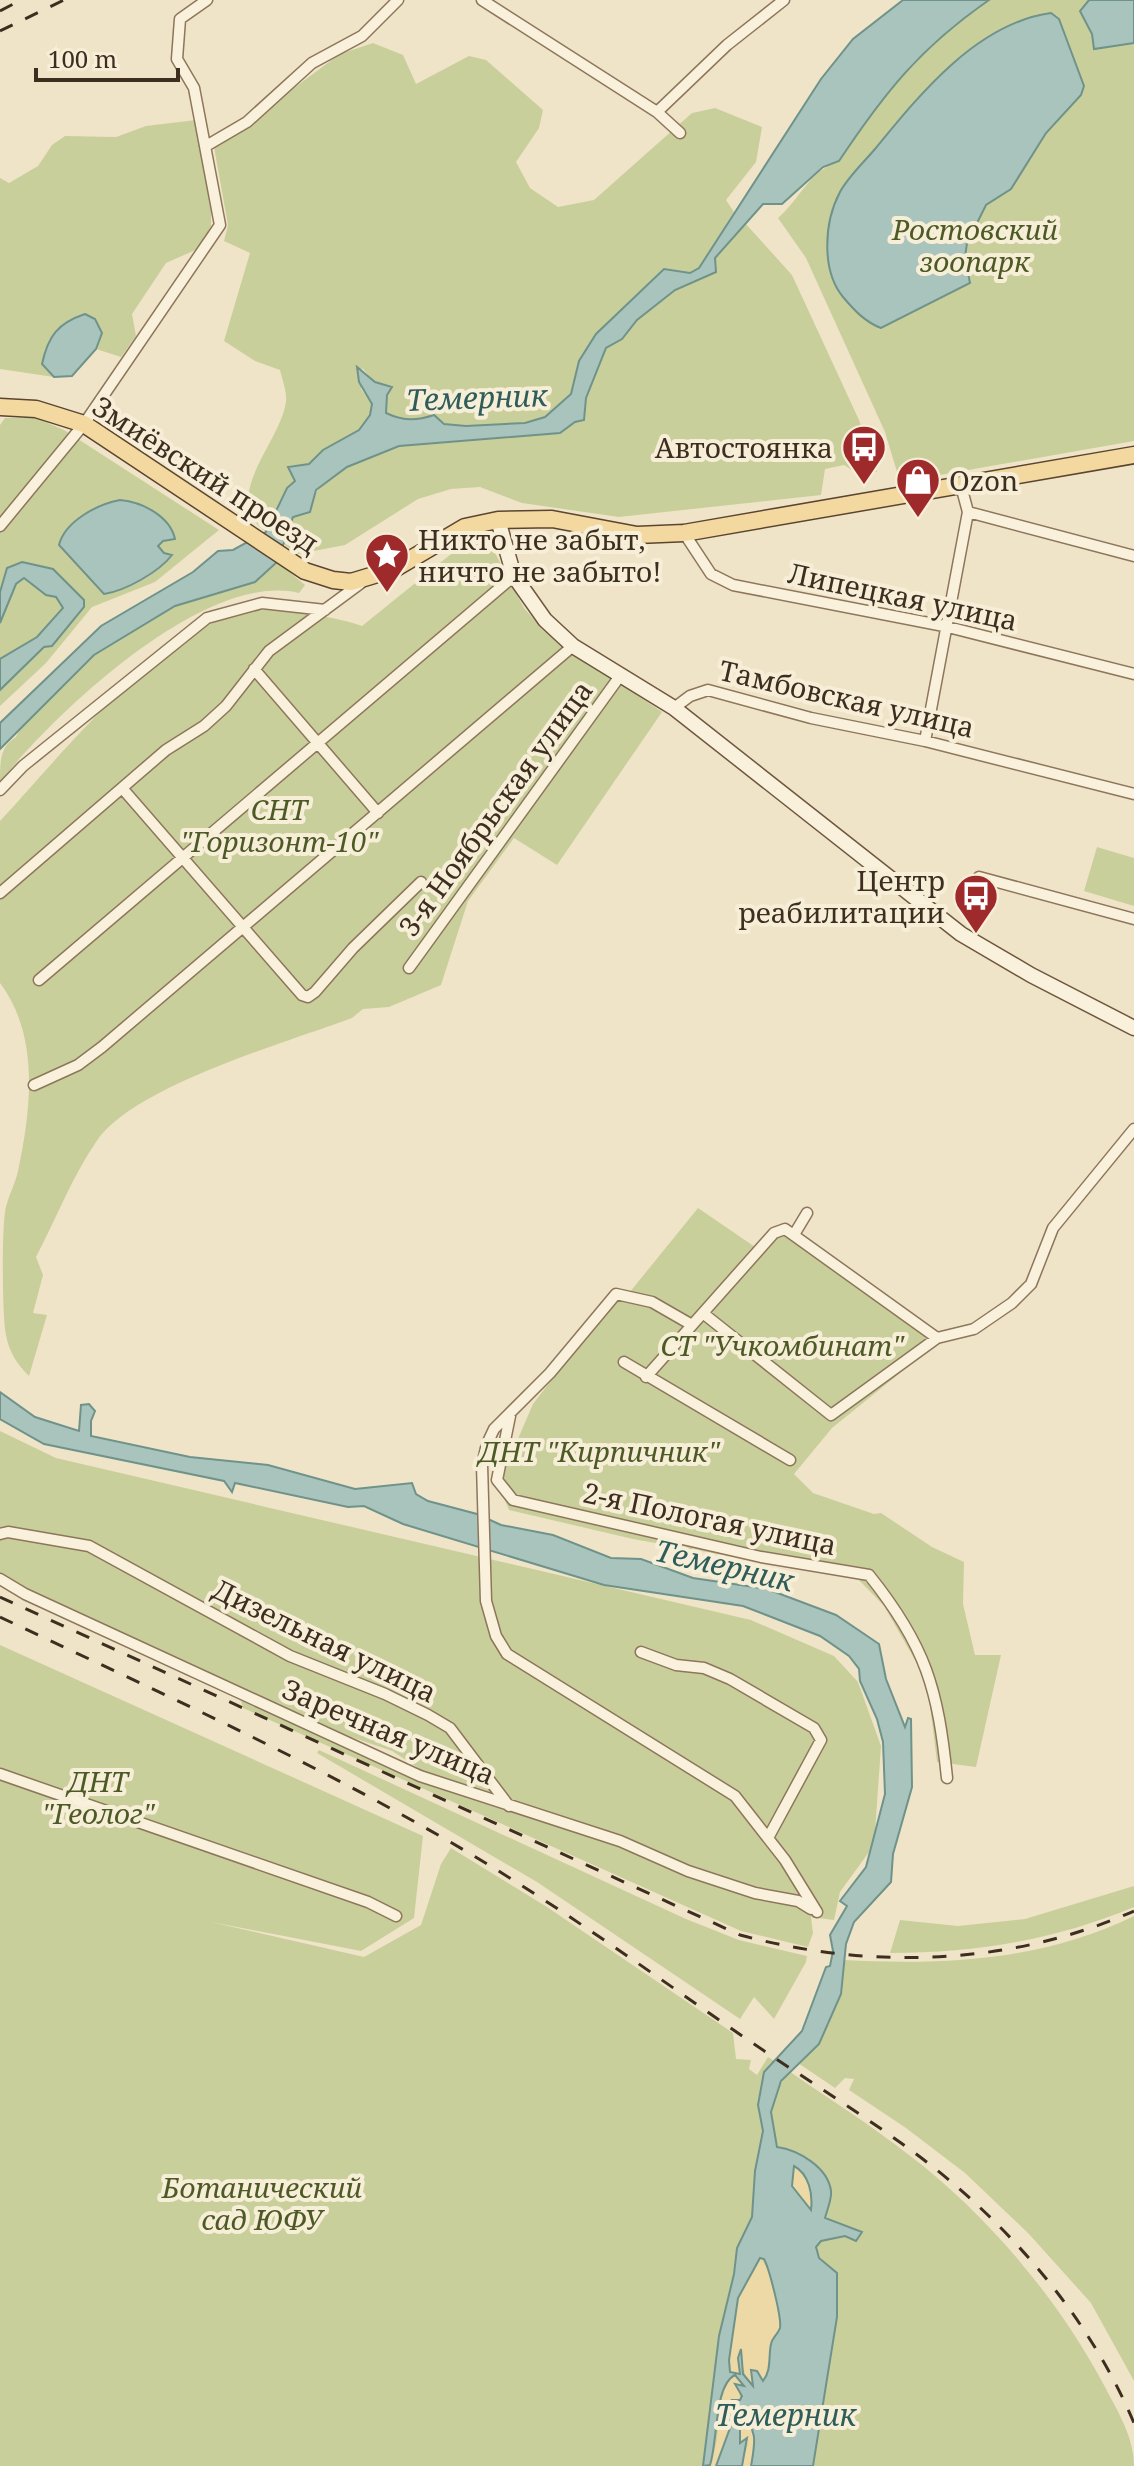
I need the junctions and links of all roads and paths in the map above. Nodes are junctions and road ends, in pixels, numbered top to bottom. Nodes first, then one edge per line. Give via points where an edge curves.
1 (207, 0) edge
2 (398, 0) edge
3 (482, 0) edge
4 (784, 0) edge
5 (657, 112) junction
6 (680, 133) dead end
7 (206, 146) junction
8 (0, 407) edge
9 (84, 424) junction
10 (1134, 455) edge
11 (961, 486) junction
12 (968, 512) junction
13 (498, 520) junction
14 (0, 526) edge
15 (684, 533) junction
16 (1134, 556) edge
17 (514, 576) junction
18 (369, 577) junction
19 (325, 610) junction
20 (944, 626) junction
21 (573, 646) junction
22 (254, 669) junction
23 (1134, 674) edge
24 (620, 676) junction
25 (674, 708) junction
26 (925, 741) junction
27 (317, 743) junction
28 (122, 788) junction
29 (0, 790) edge
30 (1134, 794) edge
31 (378, 813) junction
32 (182, 859) junction
33 (979, 877) dead end
34 (421, 882) dead end
35 (0, 893) edge
36 (1134, 919) edge
37 (241, 929) junction
38 (409, 968) dead end
39 (39, 980) dead end
40 (1134, 1028) edge
41 (34, 1085) dead end
42 (1134, 1129) edge
43 (807, 1213) dead end
44 (795, 1233) junction
45 (704, 1314) junction
46 (692, 1325) junction
47 (937, 1338) junction
48 (624, 1362) dead end
49 (646, 1377) junction
50 (510, 1416) junction
51 (790, 1460) dead end
52 (0, 1534) edge
53 (0, 1579) edge
54 (641, 1652) dead end
55 (0, 1774) edge
56 (947, 1778) dead end
57 (509, 1806) junction
58 (768, 1838) junction
59 (396, 1916) dead end

1 - 7 street via 180,19 177,59 194,88
2 - 7 street via 362,36 312,63 247,122
3 - 5 street
4 - 5 street
5 - 6 street
7 - 9 street via 220,225
8 - 9 main road, Змиёвский проезд via 36,409
9 - 14 street
9 - 18 main road, Змиёвский проезд via 305,571 351,582
10 - 11 main road, Змиёвский проезд
11 - 12 street
11 - 15 main road, Змиёвский проезд
12 - 16 street
12 - 20 street
13 - 15 main road, Змиёвский проезд via 552,519 637,535
13 - 17 street
13 - 18 main road, Змиёвский проезд via 465,527 394,569
15 - 20 street, Липецкая улица via 711,574 733,585
17 - 21 street via 545,620
17 - 27 street
18 - 19 street
19 - 22 street via 269,651
19 - 29 street via 262,603 207,618
20 - 23 street, Липецкая улица
20 - 26 street
21 - 24 street
21 - 31 street
22 - 27 street
22 - 28 street via 204,726
24 - 25 street
24 - 38 street, 3-я Ноябрьская улица
25 - 26 street, Тамбовская улица via 708,690
25 - 40 street via 961,934
26 - 30 street, Тамбовская улица
27 - 31 street
27 - 32 street
28 - 32 street
28 - 35 street
31 - 37 street
32 - 37 street
32 - 39 street
33 - 36 street
34 - 37 street via 308,997
37 - 41 street via 102,1047 78,1065
42 - 47 street via 1053,1228 1031,1284 974,1329
43 - 44 street
44 - 45 street via 774,1233
44 - 47 street
45 - 46 street
45 - 47 street via 831,1415
46 - 49 street
46 - 50 street, 2-я Пологая улица via 652,1302 616,1294
48 - 49 street
49 - 51 street
50 - 56 street, 2-я Пологая улица via 497,1480 513,1500 761,1557 869,1575 919,1647 935,1688
50 - 58 street via 494,1429 487,1444 483,1487 490,1618 507,1654 735,1796
52 - 57 street, Дизельная улица via 89,1546 290,1656 428,1715 450,1728
53 - 57 street, Заречная улица via 420,1776
54 - 58 street via 730,1679 814,1728 821,1740
55 - 59 street
57 - 58 street, Заречная улица via 620,1841 688,1871 798,1901 817,1912

